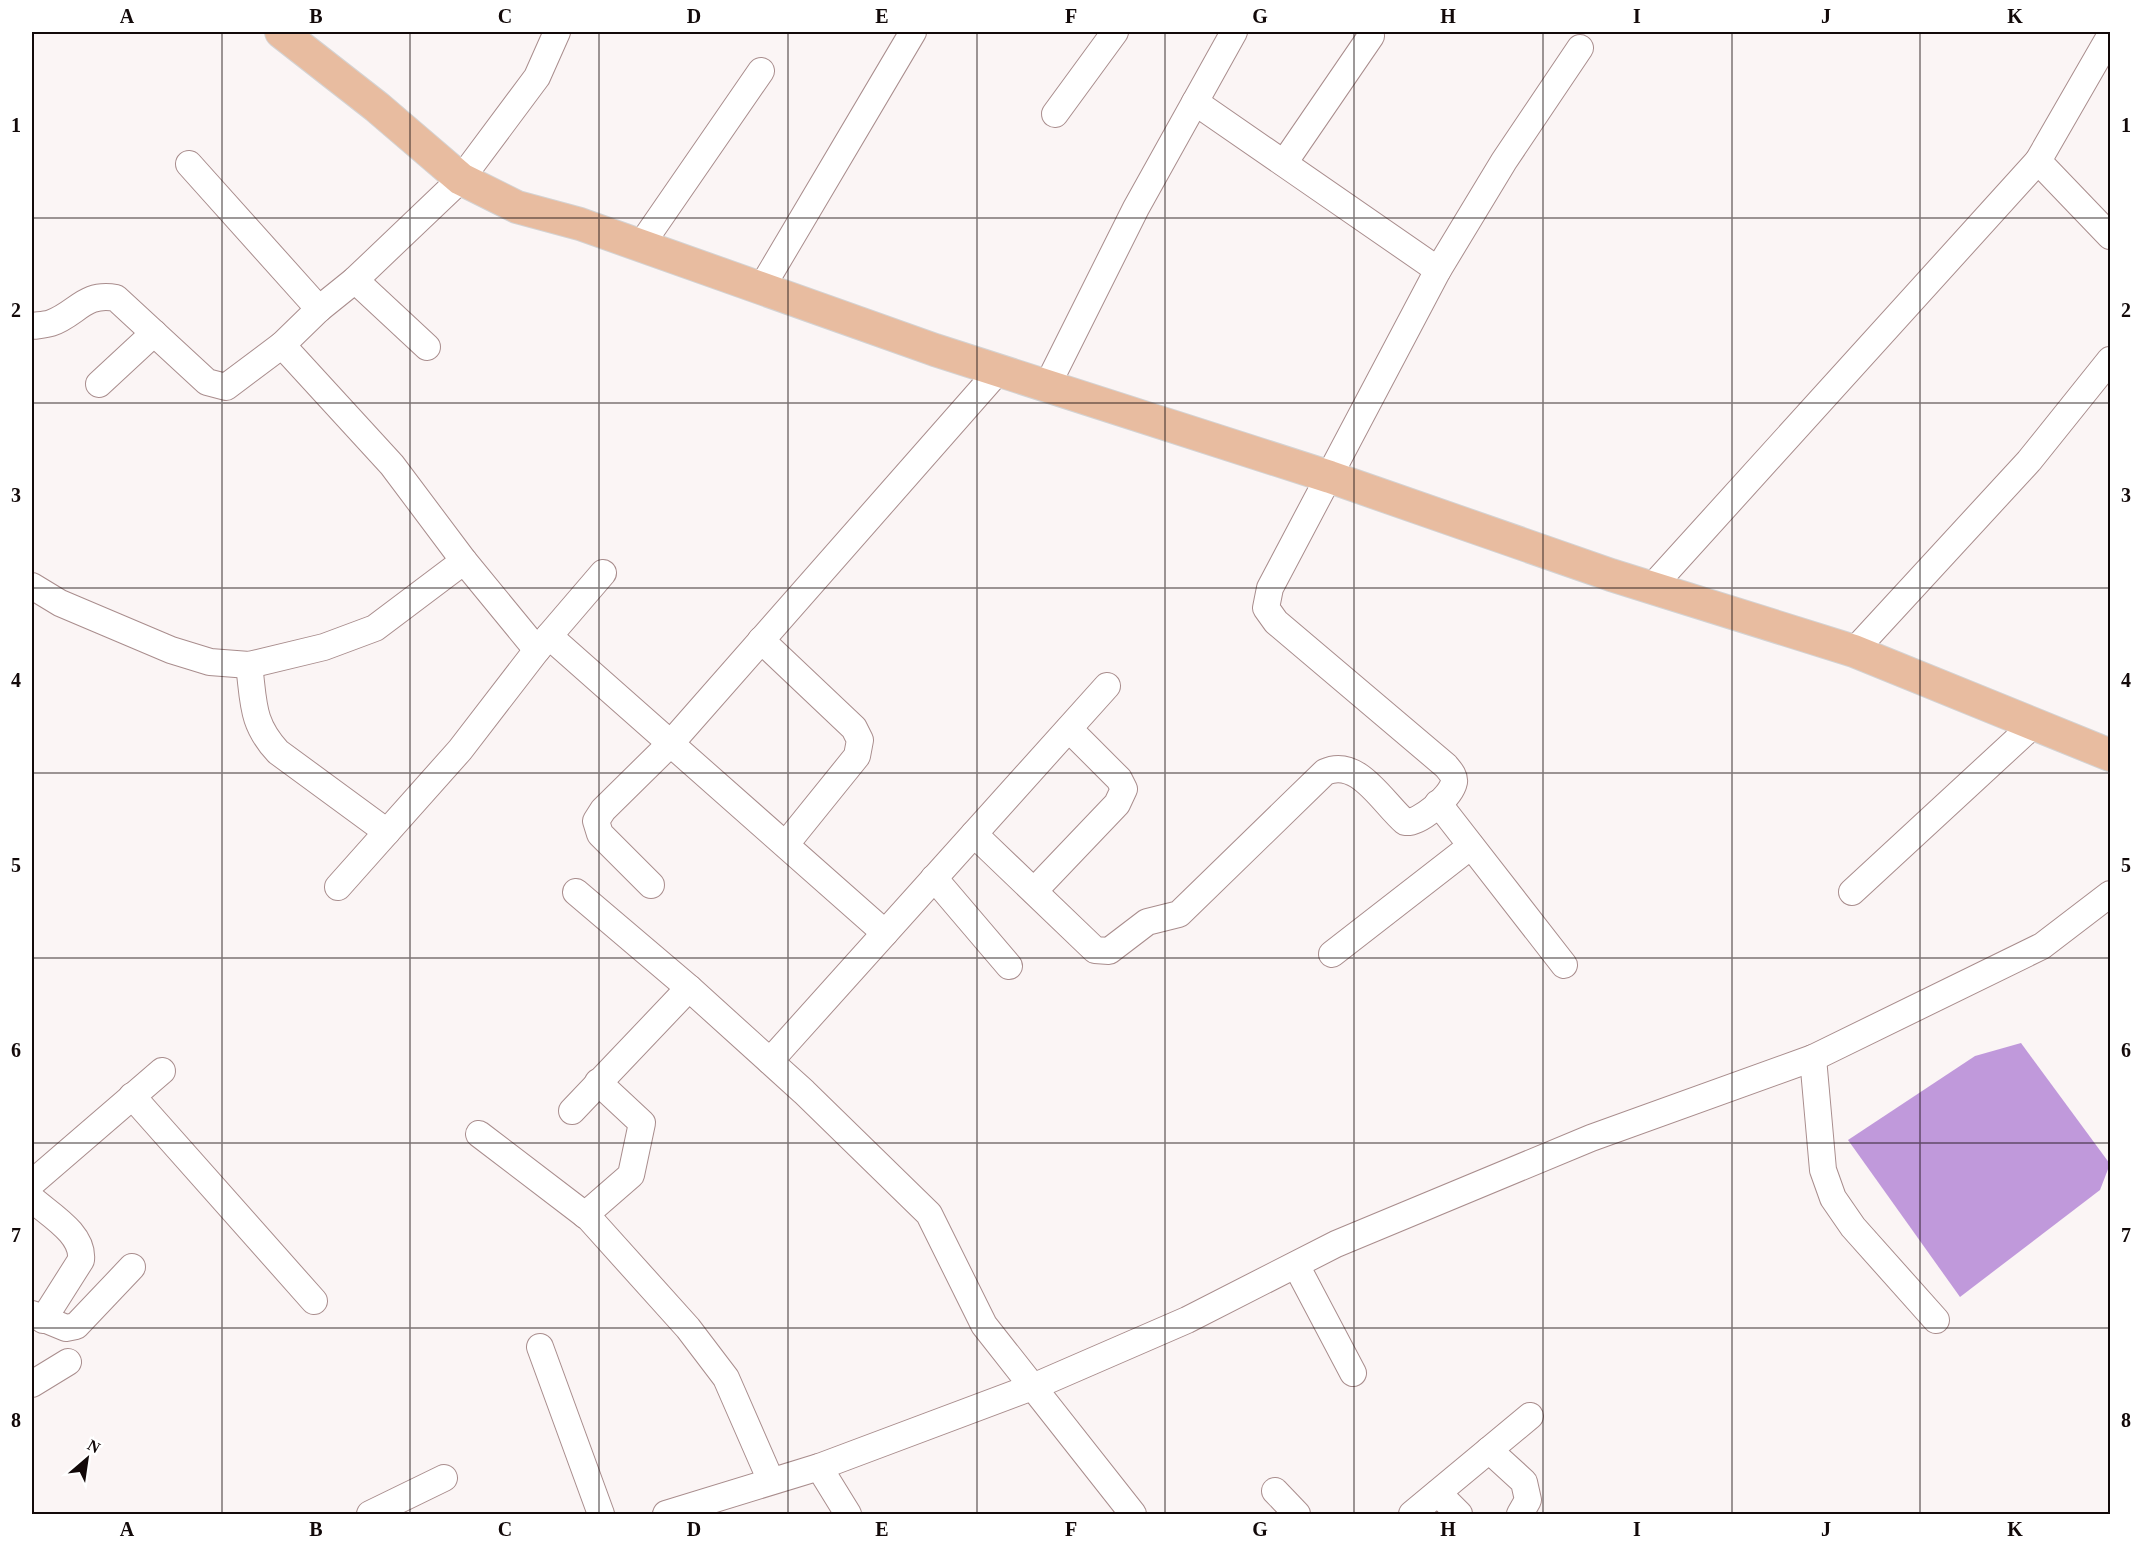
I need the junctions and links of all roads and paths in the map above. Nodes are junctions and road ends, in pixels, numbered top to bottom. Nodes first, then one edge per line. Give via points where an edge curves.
1 (281, 32) edge
2 (557, 32) edge
3 (913, 32) edge
4 (1115, 32) edge
5 (1234, 32) edge
6 (1371, 36) dead end
7 (2110, 36) edge
8 (1580, 48) dead end
9 (761, 71) dead end
10 (1195, 102) junction
11 (1055, 114) dead end
12 (2038, 161) junction
13 (1284, 163) junction
14 (189, 164) dead end
15 (461, 179) junction
16 (2110, 236) edge
17 (641, 245) junction
18 (1438, 270) junction
19 (355, 280) junction
20 (762, 287) junction
21 (319, 309) junction
22 (32, 326) edge
23 (154, 333) junction
24 (282, 345) junction
25 (427, 346) dead end
26 (2110, 360) edge
27 (999, 370) junction
28 (99, 384) dead end
29 (1047, 386) junction
30 (1330, 477) junction
31 (464, 561) junction
32 (603, 573) dead end
33 (32, 586) edge
34 (1652, 587) junction
35 (761, 640) junction
36 (543, 643) junction
37 (1854, 651) junction
38 (249, 665) junction
39 (1107, 686) dead end
40 (2034, 724) junction
41 (1069, 729) junction
42 (670, 743) junction
43 (2110, 755) edge
44 (1438, 803) junction
45 (387, 832) junction
46 (974, 834) junction
47 (786, 844) junction
48 (1471, 846) junction
49 (934, 878) junction
50 (651, 885) dead end
51 (338, 887) dead end
52 (1034, 891) junction
53 (576, 892) dead end
54 (1852, 892) dead end
55 (2110, 894) edge
56 (885, 933) junction
57 (1332, 954) dead end
58 (1564, 965) dead end
59 (1009, 966) dead end
60 (689, 988) junction
61 (1813, 1058) junction
62 (770, 1061) junction
63 (162, 1071) dead end
64 (598, 1082) junction
65 (132, 1096) junction
66 (572, 1111) dead end
67 (479, 1134) dead end
68 (32, 1183) edge
69 (32, 1199) edge
70 (585, 1215) junction
71 (1296, 1265) junction
72 (132, 1267) dead end
73 (314, 1301) dead end
74 (38, 1317) edge
75 (1936, 1320) dead end
76 (540, 1347) dead end
77 (68, 1362) dead end
78 (1353, 1373) dead end
79 (32, 1384) edge
80 (1035, 1386) junction
81 (1530, 1416) dead end
82 (1489, 1450) junction
83 (819, 1467) junction
84 (444, 1478) dead end
85 (771, 1481) junction
86 (1275, 1491) dead end
87 (1438, 1493) junction
88 (369, 1515) edge
89 (601, 1515) edge
90 (666, 1515) edge
91 (849, 1515) edge
92 (1133, 1515) edge
93 (1298, 1515) edge
94 (1412, 1515) edge
95 (1459, 1515) edge
96 (1520, 1515) edge

1 - 15 main road
2 - 15 street via 537,77
3 - 20 street
4 - 11 street
5 - 10 street
6 - 13 street
7 - 12 street
8 - 18 street via 1504,160
9 - 17 street
10 - 13 street
10 - 29 street via 1136,208
12 - 16 street
12 - 34 street
13 - 18 street
14 - 21 street
15 - 17 main road via 517,207
15 - 19 street
17 - 20 main road
18 - 30 street
19 - 21 street
19 - 25 street
20 - 27 main road
21 - 24 street
22 - 23 street via 51,323 102,295 116,297
23 - 24 street via 207,382 226,387
23 - 28 street
24 - 31 street via 392,465
26 - 37 street via 2029,460
27 - 29 main road
27 - 35 street
29 - 30 main road
30 - 34 main road
30 - 44 street via 1270,588 1266,608 1276,622 1446,766 1454,784
31 - 36 street
31 - 38 street via 375,628 324,647
32 - 36 street
33 - 38 street via 60,603 171,650 210,662
34 - 37 main road
35 - 42 street
35 - 47 street via 854,728 860,740 858,756
36 - 42 street
36 - 45 street via 460,750
37 - 40 main road
38 - 45 street via 257,722 263,736 278,752
39 - 41 street
40 - 43 main road
40 - 54 street
41 - 46 street
41 - 52 street via 1119,779 1124,789 1117,804
42 - 47 street
42 - 50 street via 596,821 600,834
44 - 48 street
44 - 52 street via 1421,819 1405,822 1358,775 1336,767 1324,772 1179,914 1148,922 1109,951 1095,950
45 - 51 street
46 - 49 street
46 - 52 street
47 - 56 street
48 - 57 street
48 - 58 street
49 - 56 street
49 - 59 street
53 - 60 street
55 - 61 street via 2042,946
56 - 62 street
60 - 62 street
60 - 64 street
61 - 71 street via 1591,1138 1336,1244
61 - 75 street via 1823,1170 1833,1198 1853,1227
62 - 80 street via 929,1214 984,1325
63 - 65 street
64 - 66 street
64 - 70 street via 642,1123 631,1175
65 - 68 street
65 - 73 street
67 - 70 street
69 - 74 street via 75,1237 82,1252 81,1260
70 - 85 street via 688,1328 721,1371
71 - 78 street
71 - 80 street via 1187,1320
72 - 74 street via 76,1326 66,1328
76 - 89 street
77 - 79 street
80 - 83 street
80 - 92 street
81 - 82 street
82 - 87 street
82 - 96 street via 1524,1482 1528,1500
83 - 85 street
83 - 91 street
84 - 88 street
85 - 90 street
86 - 93 street
87 - 94 street
87 - 95 street

